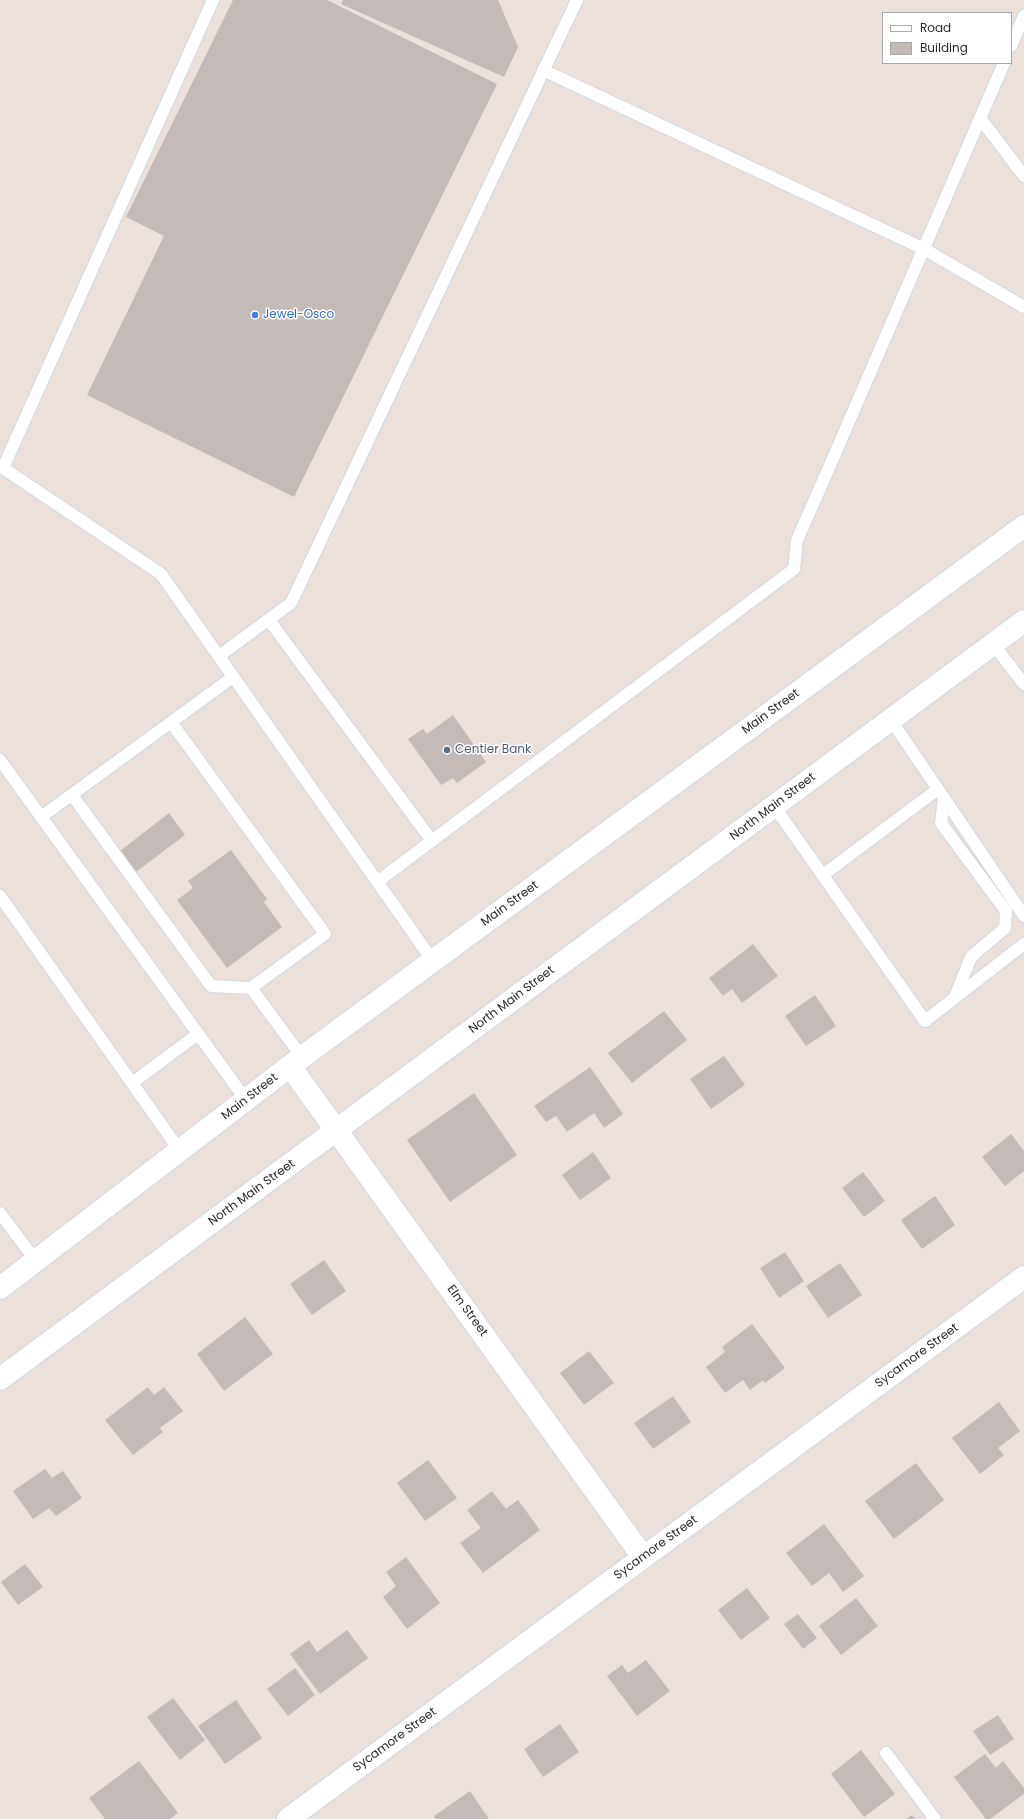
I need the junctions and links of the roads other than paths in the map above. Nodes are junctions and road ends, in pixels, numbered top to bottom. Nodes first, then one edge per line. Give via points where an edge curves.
1 (213, 0) edge
2 (577, 0) edge
3 (1024, 16) edge
4 (1020, 35) edge
5 (1012, 45) edge
6 (1004, 64) edge
7 (544, 70) junction
8 (980, 118) junction
9 (1024, 176) edge
10 (924, 249) junction
11 (1024, 307) edge
12 (1024, 526) edge
13 (269, 620) junction
14 (1024, 621) edge
15 (993, 644) junction
16 (219, 656) junction
17 (233, 677) junction
18 (1024, 684) edge
19 (891, 720) junction
20 (171, 722) junction
21 (0, 760) edge
22 (941, 794) junction
23 (72, 795) junction
24 (774, 806) junction
25 (41, 817) junction
26 (432, 841) junction
27 (823, 875) junction
28 (377, 882) junction
29 (0, 896) edge
30 (1024, 916) edge
31 (1024, 944) edge
32 (433, 961) junction
33 (251, 988) junction
34 (954, 998) junction
35 (198, 1034) junction
36 (296, 1062) junction
37 (132, 1082) junction
38 (246, 1100) junction
39 (337, 1130) junction
40 (180, 1151) junction
41 (0, 1213) edge
42 (36, 1261) junction
43 (1024, 1277) edge
44 (0, 1288) edge
45 (0, 1379) edge
46 (643, 1557) junction
47 (886, 1754) dead end
48 (288, 1819) edge
49 (935, 1819) edge

1 - 16 lane via 3,468 161,574
2 - 7 lane
3 - 4 lane
4 - 5 lane
6 - 8 lane
7 - 10 lane
7 - 13 lane via 291,603
8 - 9 lane
8 - 10 lane
10 - 11 lane
10 - 26 lane via 796,540 794,568
12 - 32 street, Main Street
13 - 16 lane
13 - 26 lane
14 - 15 street, North Main Street
15 - 18 lane
15 - 19 street, North Main Street
16 - 17 lane
17 - 20 lane
17 - 28 lane
19 - 22 lane
19 - 24 street, North Main Street
20 - 23 lane
20 - 33 lane via 325,934
21 - 25 lane
22 - 27 lane
22 - 30 lane
22 - 34 lane via 941,823 1006,911 1005,928 971,957
23 - 25 lane
23 - 33 lane via 211,986
24 - 27 lane
24 - 39 street, North Main Street
25 - 35 lane
26 - 28 lane
27 - 34 lane via 925,1021
28 - 32 lane
29 - 37 lane
31 - 34 lane
32 - 36 street, Main Street
33 - 36 lane
35 - 37 lane
35 - 38 lane
36 - 38 street, Main Street
36 - 39 street, Elm Street
37 - 40 lane
38 - 40 street, Main Street
39 - 45 street, North Main Street
39 - 46 street, Elm Street
40 - 42 street, Main Street
41 - 42 lane
42 - 44 street, Main Street
43 - 46 street, Sycamore Street
46 - 48 street, Sycamore Street
47 - 49 lane

